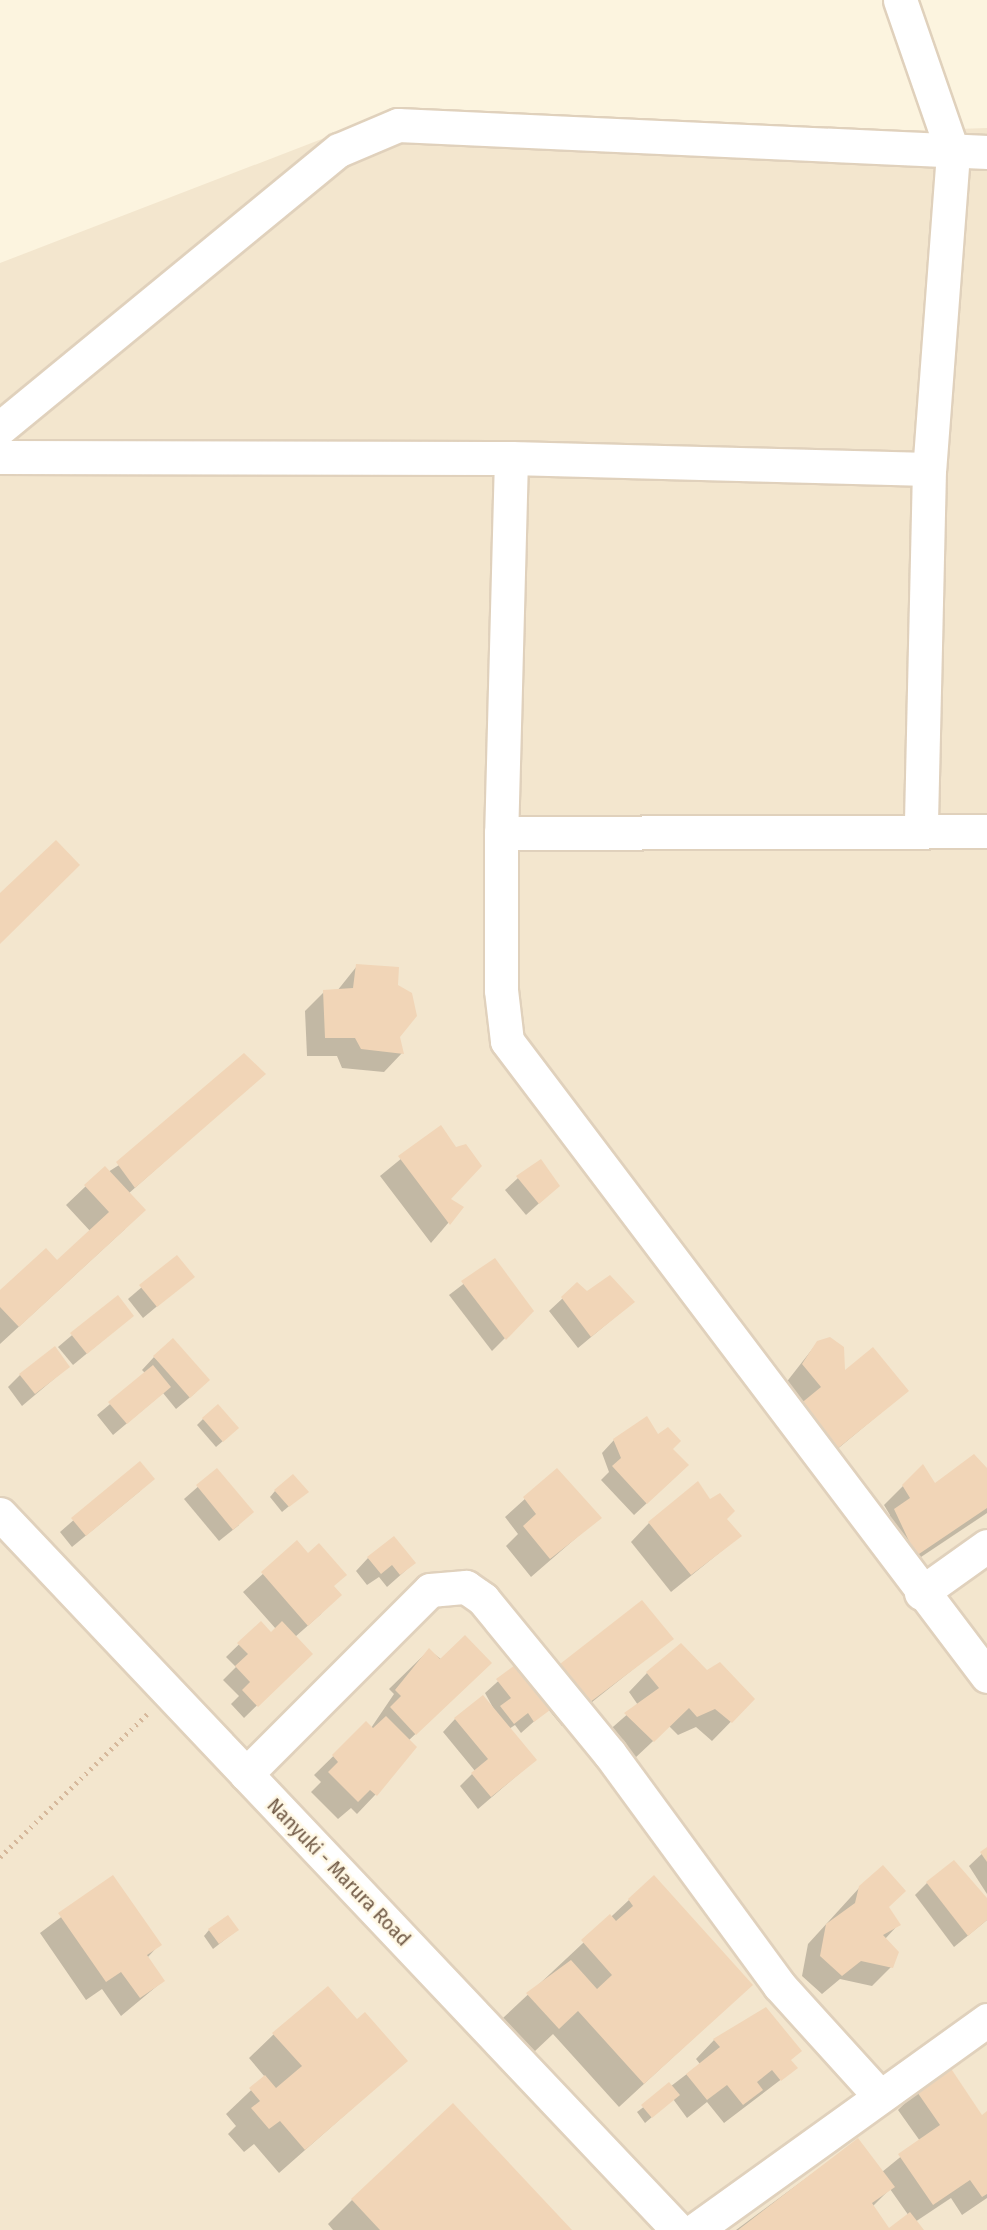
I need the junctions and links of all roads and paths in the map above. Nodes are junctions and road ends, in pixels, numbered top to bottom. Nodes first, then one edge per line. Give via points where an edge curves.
1 (900, 0) edge
2 (987, 152) edge
3 (953, 153) junction
4 (0, 428) edge
5 (0, 457) edge
6 (511, 458) junction
7 (929, 469) junction
8 (921, 828) junction
9 (987, 831) edge
10 (501, 832) junction
11 (0, 1514) edge
12 (987, 1546) edge
13 (921, 1593) junction
14 (987, 1676) edge
15 (169, 1690) junction
16 (246, 1774) junction
17 (0, 1857) edge
18 (987, 2020) edge
19 (878, 2094) junction
20 (678, 2230) edge
21 (695, 2230) edge

1 - 3 street
2 - 3 street
3 - 4 street via 386,129 339,150
3 - 7 street
5 - 6 street
6 - 7 street
6 - 10 street
7 - 8 street
8 - 9 street
8 - 10 street
10 - 13 street via 501,990 507,1041
11 - 15 street, Nanyuki - Marura Road
12 - 13 street
13 - 14 street
15 - 16 street, Nanyuki - Marura Road
15 - 17 path
16 - 19 street via 430,1590 466,1587 483,1599 610,1755 779,1985
16 - 20 street, Nanyuki - Marura Road
18 - 19 street
19 - 21 street

